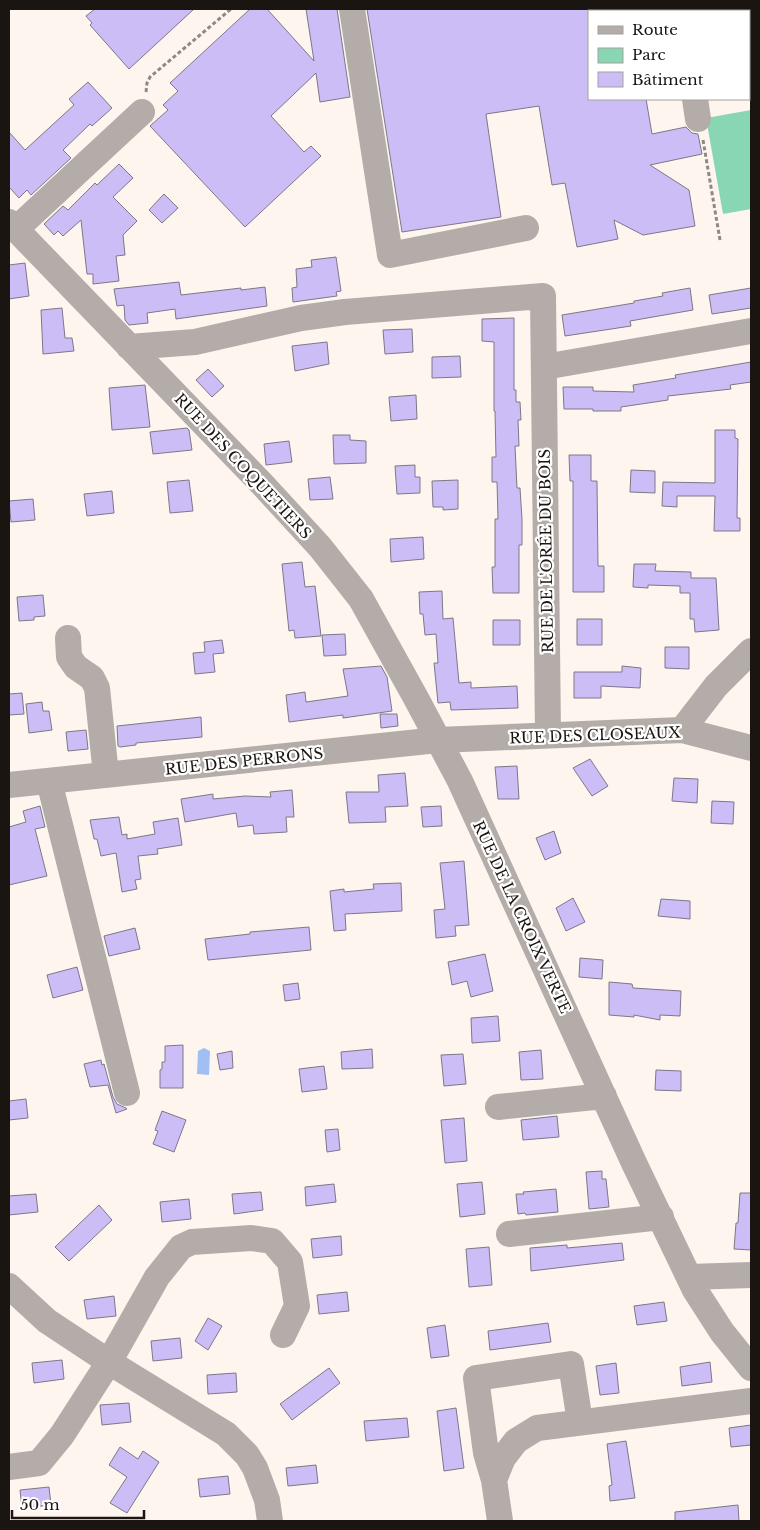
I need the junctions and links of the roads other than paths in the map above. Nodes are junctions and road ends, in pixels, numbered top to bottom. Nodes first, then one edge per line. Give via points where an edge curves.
1 (352, 9) edge
2 (142, 112) road end
3 (12, 226) edge
4 (526, 228) dead end
5 (751, 331) edge
6 (129, 347) junction
7 (544, 367) junction
8 (68, 638) dead end
9 (751, 651) edge
10 (682, 730) junction
11 (548, 734) junction
12 (438, 740) junction
13 (751, 748) edge
14 (106, 775) junction
15 (49, 781) junction
16 (9, 786) edge
17 (128, 1093) dead end
18 (604, 1096) junction
19 (498, 1107) dead end
20 (661, 1217) junction
21 (509, 1234) dead end
22 (751, 1275) edge
23 (689, 1277) junction
24 (9, 1286) edge
25 (284, 1335) dead end
26 (108, 1362) junction
27 (751, 1368) edge
28 (751, 1401) edge
29 (580, 1422) junction
30 (9, 1466) edge
31 (494, 1480) junction
32 (270, 1521) edge
33 (500, 1521) edge

1 - 4 street via 390,254
2 - 3 street
3 - 6 street, RUE DES COQUETIERS
5 - 7 street
6 - 7 street, RUE DE L'ORÉE DU BOIS via 194,342 301,318 346,312 543,296
6 - 12 street, RUE DES COQUETIERS via 263,485 320,547 361,599
7 - 11 street, RUE DE L'ORÉE DU BOIS
8 - 14 street via 69,657 92,678 97,688
9 - 10 street via 716,686
10 - 11 street, RUE DES CLOSEAUX
10 - 13 street, RUE DES CLOSEAUX
11 - 12 street, RUE DES CLOSEAUX
12 - 14 street, RUE DES PERRONS
12 - 18 street, RUE DE LA CROIX VERTE
14 - 15 street, RUE DES PERRONS
15 - 16 street, RUE DES PERRONS
15 - 17 street
18 - 19 street
18 - 20 street, RUE DE LA CROIX VERTE
20 - 21 street
20 - 23 street, RUE DE LA CROIX VERTE
22 - 23 street
23 - 27 street, RUE DE LA CROIX VERTE via 722,1332
24 - 26 street via 46,1321
25 - 26 street via 297,1306 290,1262 272,1241 251,1238 192,1242 181,1247 157,1277
26 - 30 street via 62,1435 39,1464
26 - 32 street via 226,1434 255,1468 267,1500
28 - 29 street
29 - 31 street via 537,1428 516,1441 503,1458
29 - 31 street via 571,1364 476,1378 486,1454
31 - 33 street

